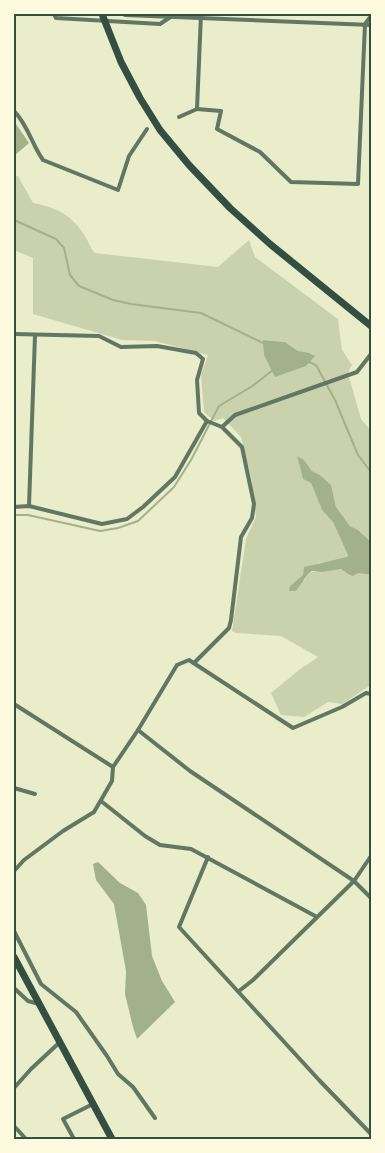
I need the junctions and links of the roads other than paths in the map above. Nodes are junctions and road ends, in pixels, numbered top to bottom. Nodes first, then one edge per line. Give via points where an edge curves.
1 (54, 14) edge
2 (278, 14) edge
3 (125, 15) edge
4 (170, 15) edge
5 (201, 15) edge
6 (371, 16) edge
7 (103, 17) edge
8 (276, 20) junction
9 (365, 24) junction
10 (371, 25) edge
11 (197, 109) junction
12 (14, 111) edge
13 (178, 117) dead end
14 (147, 129) dead end
15 (371, 326) edge
16 (14, 334) edge
17 (36, 335) junction
18 (371, 354) edge
19 (207, 421) junction
20 (222, 427) junction
21 (29, 506) junction
22 (14, 507) edge
23 (194, 663) junction
24 (371, 694) edge
25 (14, 704) edge
26 (138, 730) junction
27 (113, 766) junction
28 (14, 788) edge
29 (35, 794) dead end
30 (101, 801) junction
31 (371, 856) edge
32 (208, 857) junction
33 (14, 871) edge
34 (354, 881) junction
35 (371, 898) edge
36 (317, 917) junction
37 (14, 931) edge
38 (14, 957) edge
39 (14, 988) edge
40 (239, 991) junction
41 (39, 1004) junction
42 (60, 1042) junction
43 (14, 1088) edge
44 (93, 1104) junction
45 (155, 1118) dead end
46 (14, 1126) edge
47 (371, 1134) edge
48 (26, 1139) edge
49 (74, 1139) edge
50 (112, 1139) edge

1 - 7 street via 56,18
2 - 8 street
3 - 4 street
4 - 5 street
4 - 7 street via 160,24
5 - 8 street
5 - 11 street
6 - 9 street
7 - 15 highway via 140,98 189,166 270,244
8 - 9 street
9 - 10 street
9 - 11 street via 358,184 291,182 260,152 217,129 220,111
11 - 13 street
12 - 14 street via 43,160 118,190 129,156
16 - 17 street
17 - 19 street via 99,336 121,347 157,346 196,353 202,359 197,380 199,413
17 - 21 street
18 - 20 street via 357,372 235,415
19 - 20 street
19 - 21 street via 175,478 127,520 102,524
20 - 23 street via 242,447 254,504 252,518 241,537 228,628
21 - 22 street
23 - 24 street via 293,728 366,693
23 - 26 street via 189,660 177,665
25 - 27 street
26 - 27 street
26 - 34 street via 190,771
27 - 30 street via 112,781
28 - 29 street
30 - 32 street via 160,845 191,849
30 - 33 street via 94,812 63,831
31 - 34 street
32 - 36 street
32 - 40 street via 179,927
34 - 35 street
34 - 36 street
36 - 40 street
37 - 45 street via 41,984 76,1012 118,1074 133,1087
38 - 41 highway
39 - 41 street via 28,1001
40 - 47 street
41 - 42 highway
42 - 43 street
42 - 44 highway
44 - 49 street via 63,1119
44 - 50 highway
46 - 48 street

